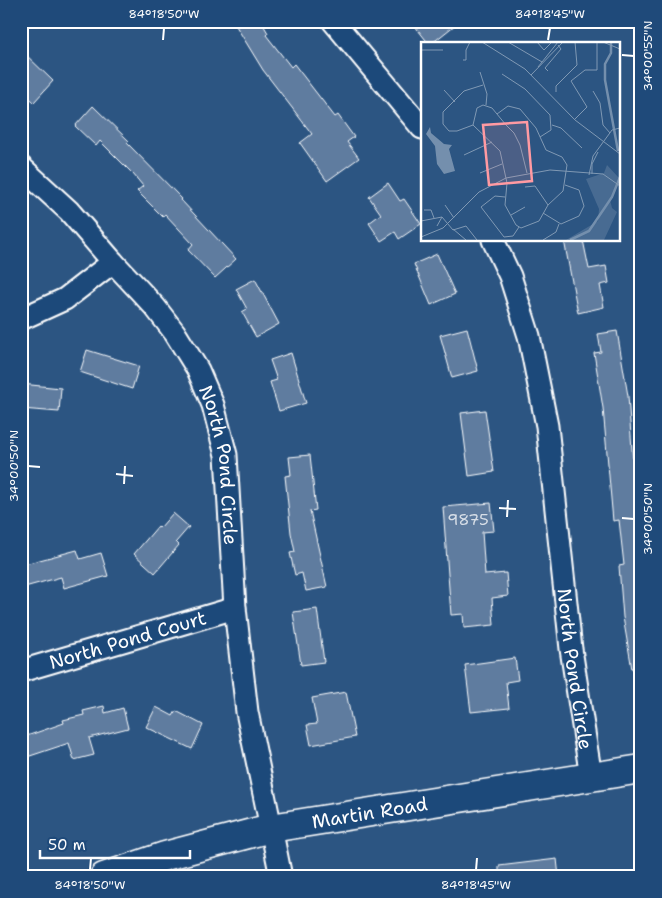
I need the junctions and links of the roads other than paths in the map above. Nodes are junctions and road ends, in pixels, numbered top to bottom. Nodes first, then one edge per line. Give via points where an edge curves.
1 (333, 21) edge
2 (421, 127) edge
3 (21, 167) edge
4 (493, 241) edge
5 (113, 262) junction
6 (21, 319) edge
7 (235, 608) junction
8 (21, 671) edge
9 (641, 769) edge
10 (591, 776) junction
11 (272, 828) junction
12 (104, 877) edge
13 (280, 877) edge

1 - 2 street
3 - 5 street, North Pond Circle via 69,211
4 - 10 street, North Pond Circle via 510,276 529,336 547,426 571,649
5 - 6 street via 65,299
5 - 7 street, North Pond Circle via 175,333 198,370 214,405 226,455
7 - 8 street, North Pond Court
7 - 11 street, North Pond Circle via 247,712
9 - 10 street, Martin Road
10 - 11 street, Martin Road
11 - 12 street, Martin Road via 165,856
11 - 13 street, North Pond Circle

